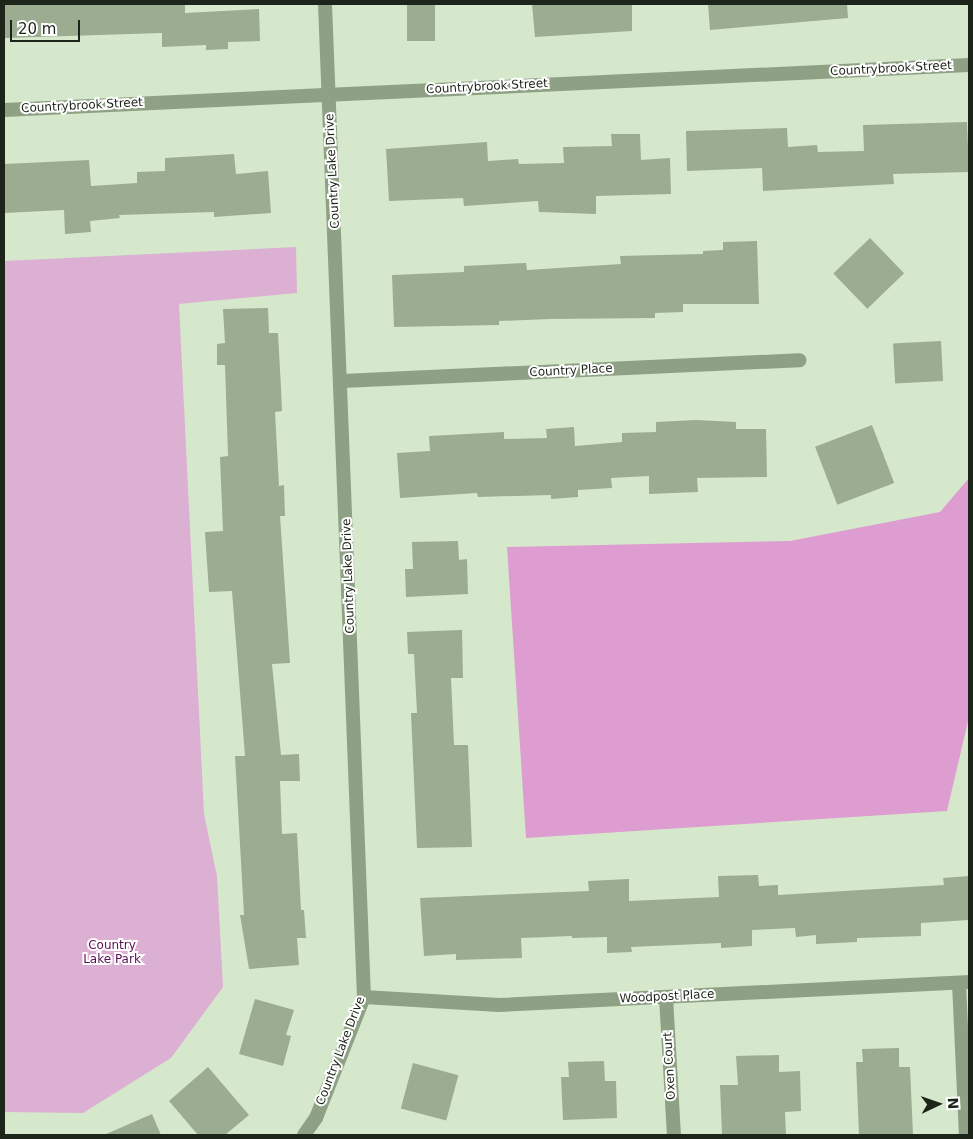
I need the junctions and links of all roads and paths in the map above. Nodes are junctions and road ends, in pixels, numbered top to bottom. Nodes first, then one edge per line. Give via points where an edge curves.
1 (325, 4) edge
2 (969, 65) edge
3 (329, 95) junction
4 (4, 110) edge
5 (800, 360) dead end
6 (342, 381) junction
7 (964, 982) edge
8 (364, 997) junction
9 (666, 997) junction
10 (304, 1135) edge
11 (674, 1135) edge
12 (966, 1135) edge

1 - 3 street, Country Lake Drive
2 - 3 street, Countrybrook Street
3 - 4 street, Countrybrook Street
3 - 6 street, Country Lake Drive
5 - 6 street, Country Place
6 - 8 street, Country Lake Drive
7 - 9 street, Woodpost Place
7 - 12 street
8 - 9 street, Woodpost Place via 500,1005
8 - 10 street, Country Lake Drive via 316,1118
9 - 11 street, Oxen Court

